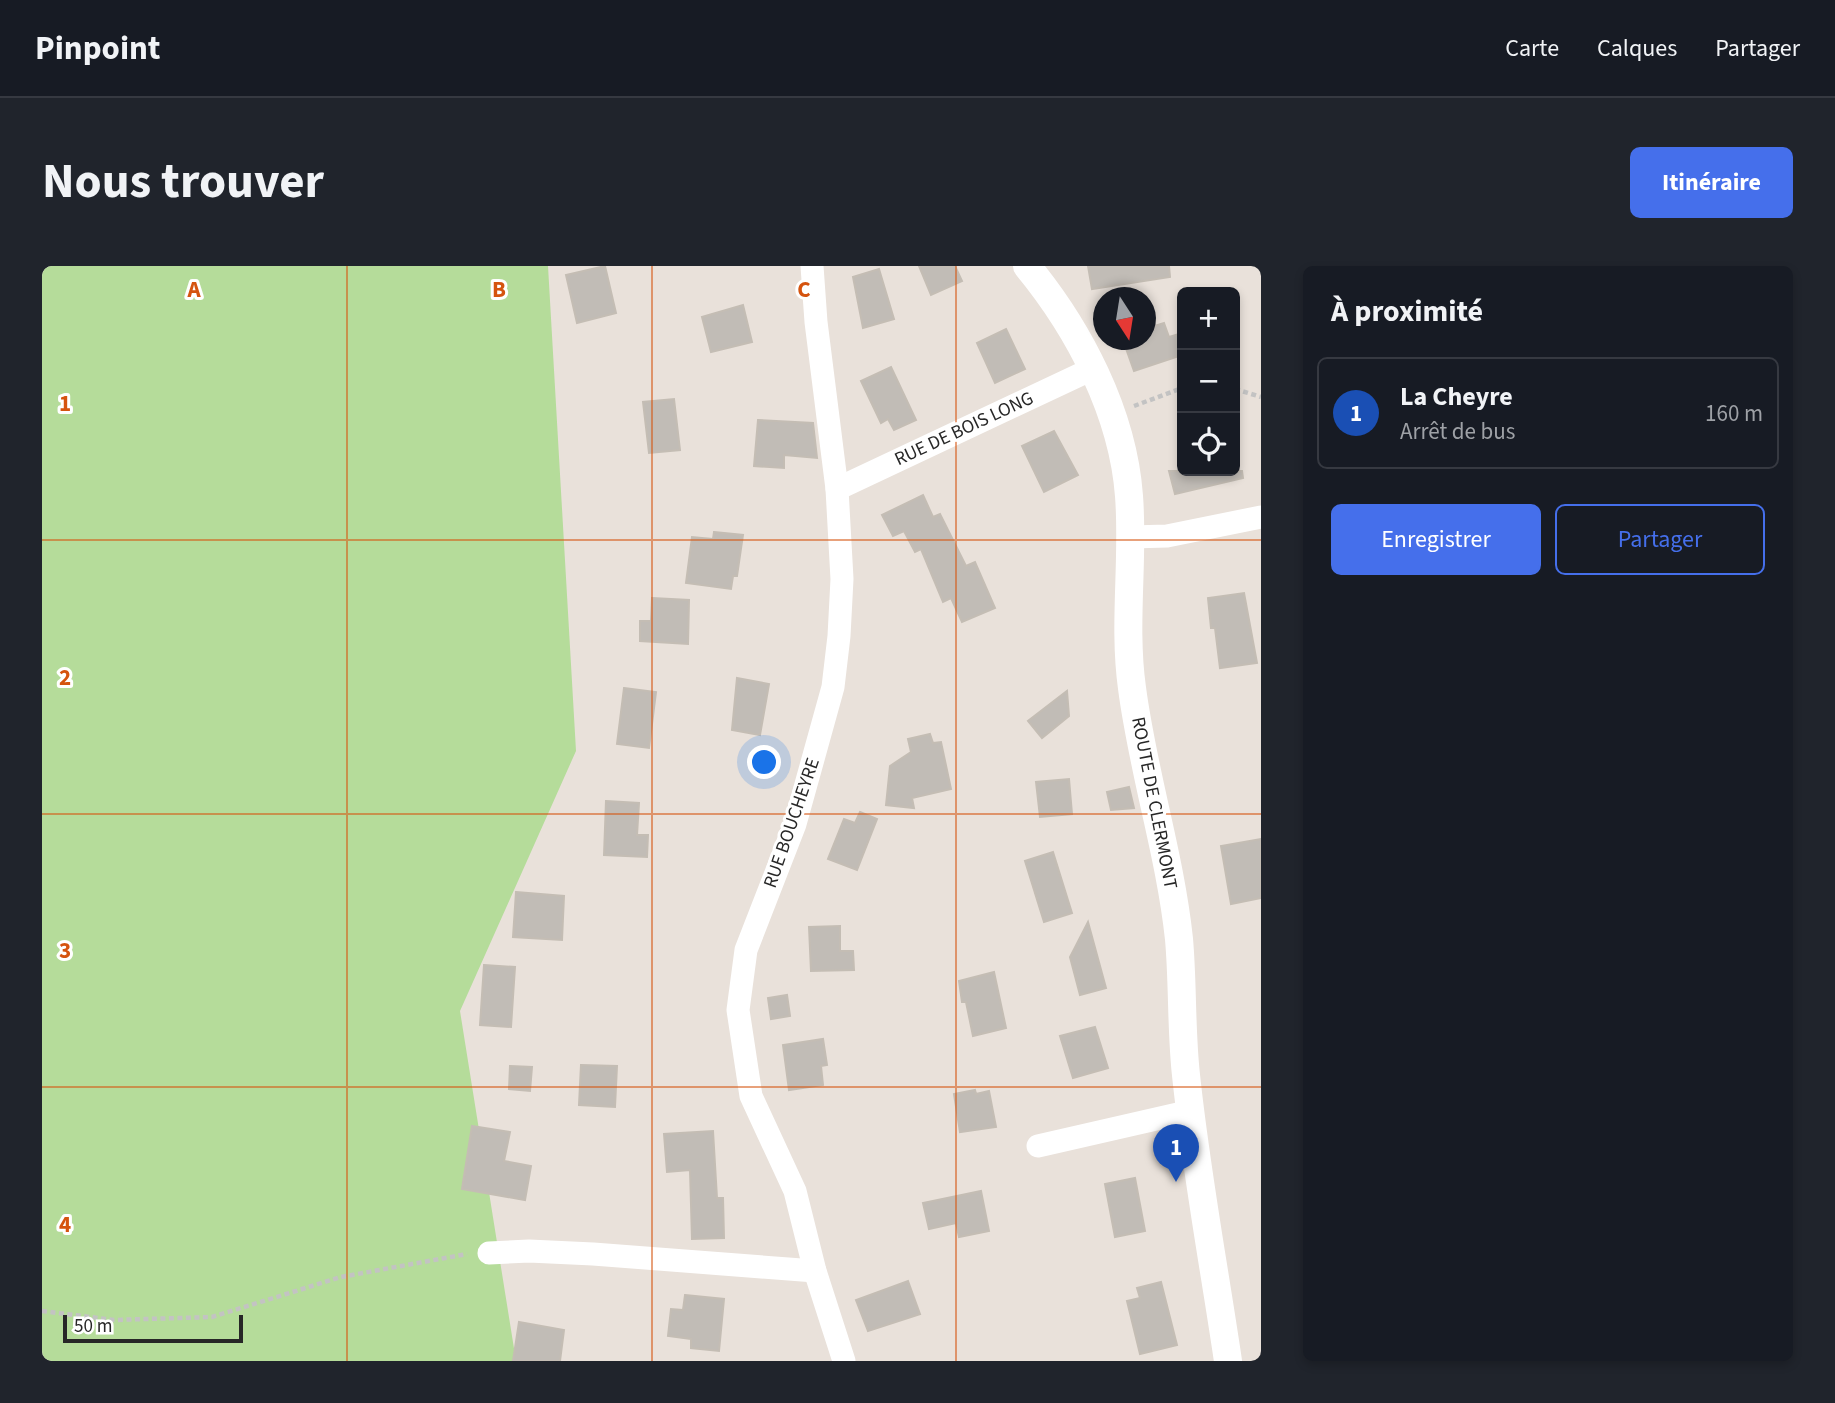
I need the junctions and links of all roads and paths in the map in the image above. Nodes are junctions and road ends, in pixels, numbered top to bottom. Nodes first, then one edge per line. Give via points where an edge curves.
1 (813, 266) edge
2 (1027, 266) edge
3 (1092, 369) junction
4 (1177, 390) edge
5 (1240, 391) edge
6 (1261, 397) edge
7 (1112, 416) junction
8 (837, 489) junction
9 (1261, 517) edge
10 (1131, 537) junction
11 (1191, 1111) junction
12 (1038, 1146) dead end
13 (489, 1254) joint
14 (815, 1271) junction
15 (42, 1311) edge
16 (844, 1361) edge
17 (1228, 1361) edge

1 - 8 street, RUE BOUCHEYRE
2 - 3 street, ROUTE DE CLERMONT
3 - 7 street, ROUTE DE CLERMONT
3 - 8 street, RUE DE BOIS LONG
4 - 7 path
5 - 6 path
7 - 10 street, ROUTE DE CLERMONT via 1128,482
8 - 14 street, RUE BOUCHEYRE via 842,579 833,687 795,824 746,950 738,1010 751,1096 795,1191
9 - 10 street via 1167,536
10 - 11 street, ROUTE DE CLERMONT via 1128,614 1132,687 1168,862
11 - 12 street
11 - 17 street, ROUTE DE CLERMONT
13 - 14 street via 580,1253
13 - 15 path via 459,1254 341,1277 212,1317 114,1320
14 - 16 street, RUE BOUCHEYRE

